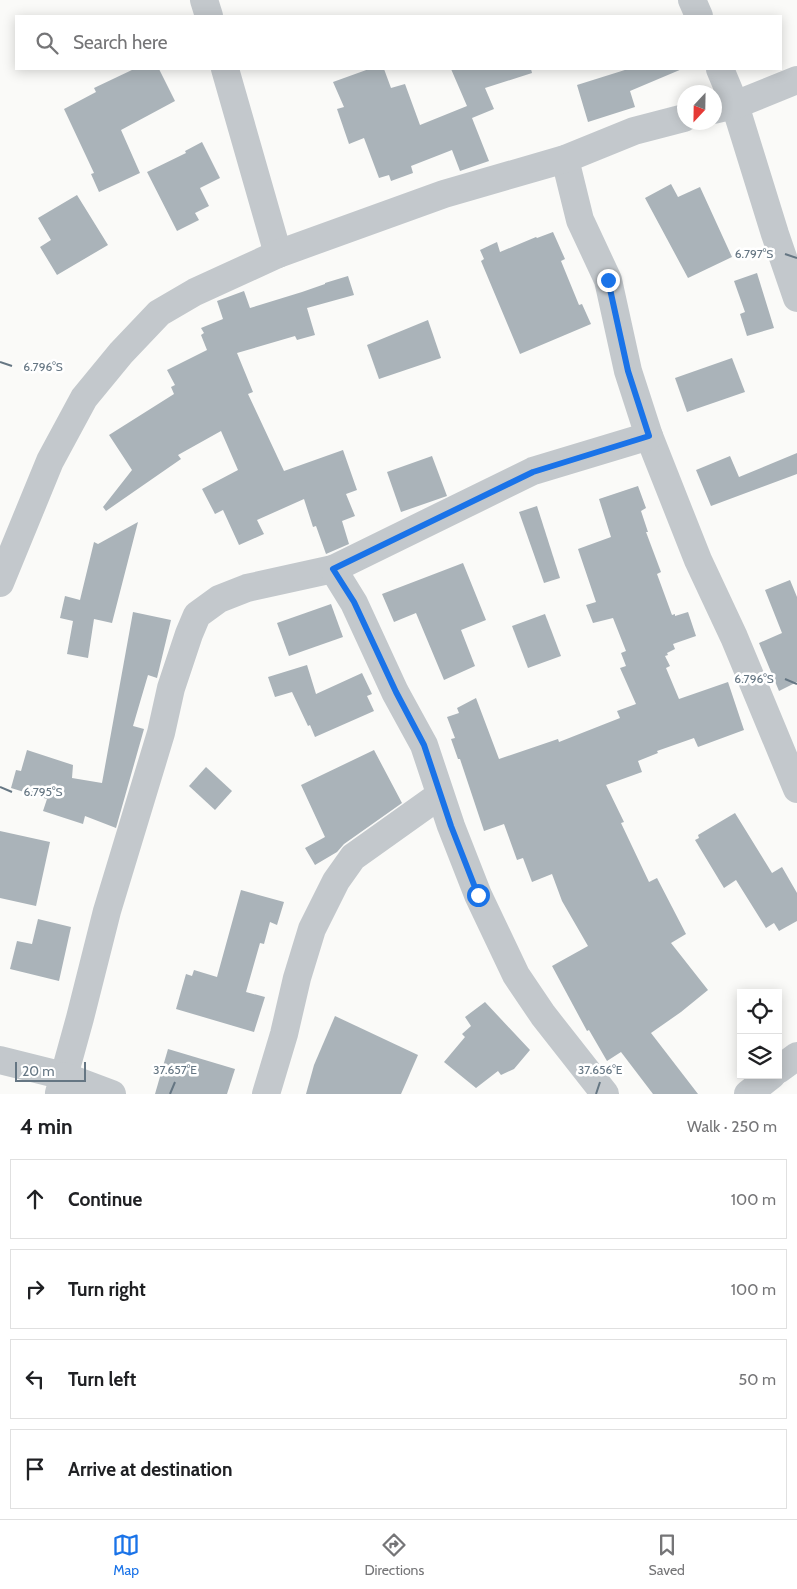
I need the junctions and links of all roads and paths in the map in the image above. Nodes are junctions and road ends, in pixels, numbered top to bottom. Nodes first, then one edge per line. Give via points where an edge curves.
1 (204, 0) edge
2 (692, 0) edge
3 (209, 15) edge
4 (699, 15) edge
5 (225, 70) edge
6 (720, 70) edge
7 (797, 80) edge
8 (725, 107) edge
9 (677, 120) edge
10 (565, 159) junction
11 (278, 254) junction
12 (797, 298) edge
13 (649, 436) junction
14 (11, 526) edge
15 (333, 569) junction
16 (0, 583) edge
17 (797, 789) edge
18 (440, 795) junction
19 (797, 1056) edge
20 (0, 1060) edge
21 (782, 1067) edge
22 (767, 1079) edge
23 (61, 1085) edge
24 (112, 1094) edge
25 (266, 1094) edge
26 (605, 1094) edge
27 (748, 1094) edge

1 - 3 street
2 - 4 street
5 - 11 street
6 - 8 street
7 - 8 street
8 - 12 street
9 - 10 street via 634,132
10 - 11 street via 444,194
10 - 13 street via 580,220 608,280 628,371
11 - 14 street via 195,292 159,313 84,398
13 - 15 street via 533,472
13 - 17 street via 698,560 734,636
14 - 16 street
15 - 18 street via 354,602 424,745
15 - 23 street via 248,588 219,599 197,614 170,688 161,733 107,911
18 - 25 street via 353,857 336,882 312,929
18 - 26 street via 478,895 516,976
19 - 21 street
20 - 23 street
22 - 27 street
23 - 24 street

